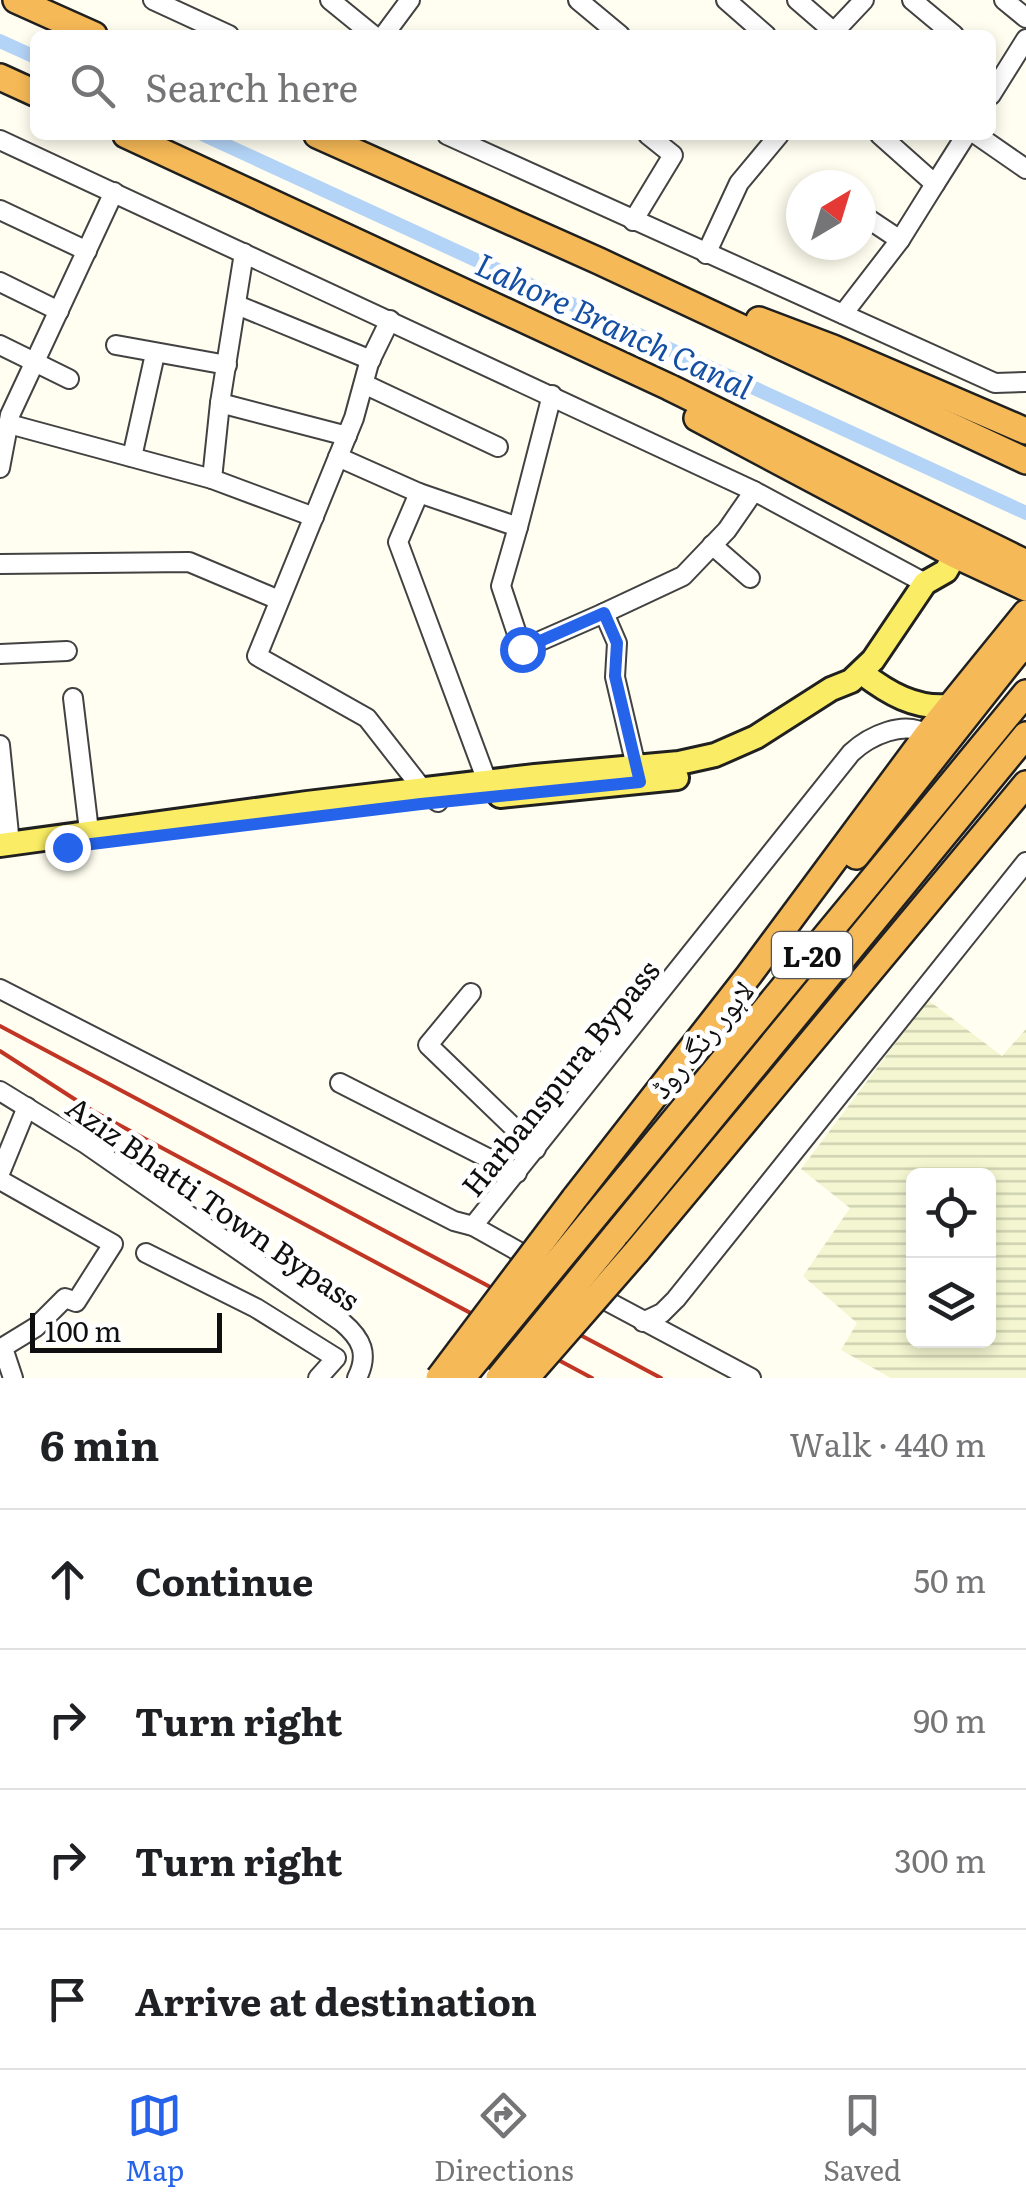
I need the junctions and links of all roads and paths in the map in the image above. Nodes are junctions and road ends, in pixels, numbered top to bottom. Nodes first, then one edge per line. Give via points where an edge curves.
1 (16, 0) edge
2 (153, 0) edge
3 (330, 0) edge
4 (410, 0) edge
5 (578, 0) edge
6 (726, 0) edge
7 (797, 0) edge
8 (864, 0) edge
9 (912, 0) edge
10 (1004, 0) edge
11 (1026, 18) edge
12 (83, 30) edge
13 (218, 30) edge
14 (367, 30) edge
15 (388, 30) edge
16 (614, 30) edge
17 (760, 30) edge
18 (840, 30) edge
19 (842, 30) edge
20 (948, 30) edge
21 (1026, 38) edge
22 (997, 71) edge
23 (0, 77) edge
24 (30, 91) edge
25 (0, 140) edge
26 (137, 140) edge
27 (329, 140) edge
28 (458, 140) edge
29 (654, 140) edge
30 (775, 140) edge
31 (886, 140) edge
32 (963, 140) edge
33 (984, 140) edge
34 (1026, 169) edge
35 (936, 184) junction
36 (114, 192) junction
37 (0, 210) edge
38 (633, 221) junction
39 (876, 224) edge
40 (900, 240) junction
41 (86, 251) junction
42 (244, 253) junction
43 (706, 254) junction
44 (599, 261) junction
45 (0, 282) edge
46 (237, 305) junction
47 (500, 310) junction
48 (59, 311) junction
49 (843, 314) junction
50 (390, 320) junction
51 (0, 345) edge
52 (116, 345) dead end
53 (155, 354) junction
54 (371, 360) junction
55 (35, 362) junction
56 (227, 365) junction
57 (69, 379) dead end
58 (1026, 382) edge
59 (364, 384) junction
60 (552, 395) junction
61 (220, 403) junction
62 (8, 424) junction
63 (1026, 432) edge
64 (347, 436) junction
65 (498, 447) dead end
66 (132, 457) junction
67 (338, 457) junction
68 (1026, 461) edge
69 (0, 468) edge
70 (212, 479) junction
71 (754, 492) junction
72 (419, 493) junction
73 (314, 516) junction
74 (518, 526) junction
75 (712, 545) junction
76 (955, 555) junction
77 (1026, 563) edge
78 (0, 564) edge
79 (994, 572) junction
80 (750, 578) dead end
81 (925, 583) junction
82 (1026, 588) edge
83 (279, 600) junction
84 (604, 613) junction
85 (1026, 613) edge
86 (1026, 642) edge
87 (67, 651) dead end
88 (0, 654) edge
89 (990, 655) junction
90 (862, 672) junction
91 (1026, 694) edge
92 (73, 698) dead end
93 (950, 706) junction
94 (927, 735) junction
95 (1026, 735) edge
96 (0, 746) edge
97 (637, 774) junction
98 (1026, 784) edge
99 (489, 789) junction
100 (431, 796) junction
101 (89, 831) junction
102 (3, 849) edge
103 (1026, 862) edge
104 (749, 975) junction
105 (0, 989) edge
106 (471, 993) dead end
107 (340, 1083) dead end
108 (0, 1091) edge
109 (26, 1107) junction
110 (536, 1149) junction
111 (517, 1172) junction
112 (2, 1183) edge
113 (473, 1226) junction
114 (146, 1253) dead end
115 (643, 1322) junction
116 (1, 1349) edge
117 (13, 1378) edge
118 (318, 1378) edge
119 (357, 1378) edge
120 (439, 1378) edge
121 (462, 1378) edge
122 (499, 1378) edge
123 (526, 1378) edge
124 (751, 1378) edge

1 - 12 highway
2 - 13 street
3 - 14 street
4 - 15 street
5 - 16 street
6 - 17 street
7 - 18 street
8 - 19 street
9 - 20 street
10 - 11 street
21 - 22 street
23 - 24 highway
25 - 36 street
26 - 47 highway
27 - 44 highway
28 - 38 street
29 - 38 street via 673,155
30 - 43 street via 739,183
31 - 35 street
32 - 35 street
33 - 34 street
35 - 40 street
36 - 41 street
36 - 42 street
37 - 41 street
38 - 43 street
39 - 40 street
40 - 49 street
41 - 48 street
42 - 46 street
42 - 50 street
43 - 49 street
44 - 63 highway via 833,348
44 - 68 highway
45 - 48 street
46 - 54 street
46 - 56 street
47 - 76 highway
47 - 77 highway
48 - 55 street
49 - 58 street via 996,383
50 - 54 street
50 - 60 street
51 - 55 street
52 - 53 street
53 - 56 street
53 - 66 street
54 - 59 street
55 - 57 street
55 - 62 street
56 - 61 street
59 - 64 street
59 - 65 street
60 - 71 street
60 - 74 street
61 - 64 street
61 - 70 street
62 - 66 street
62 - 69 street
64 - 67 street
66 - 70 street
67 - 72 street
67 - 73 street
70 - 73 street
71 - 75 street
71 - 81 street
72 - 74 street
72 - 99 street via 398,542
73 - 83 street
74 - 84 street via 501,586 522,649
75 - 80 street
75 - 84 street via 683,576
76 - 79 highway
76 - 81 main road via 946,571
78 - 83 street via 190,562
79 - 82 highway
79 - 89 highway via 1009,609
81 - 90 main road
83 - 100 street via 257,656 367,718
84 - 97 street via 617,643 615,676
85 - 89 highway
86 - 104 highway via 834,884
87 - 88 street
89 - 93 highway
90 - 93 main road via 922,706
90 - 97 main road via 838,698 762,749 682,777
91 - 121 highway, لاہور رنگ روڈ / L-20, bridge
92 - 101 street
93 - 94 highway
94 - 104 highway
94 - 110 street, Harbanspura Bypass via 914,728 887,732 851,753
95 - 122 highway, لاہور رنگ روڈ / L-20, bridge
96 - 102 street
97 - 99 main road
98 - 123 highway, bridge
99 - 100 main road
100 - 101 main road
100 - 102 main road
101 - 102 main road
103 - 115 street via 676,1299
104 - 120 highway, bridge
105 - 113 street, Harbanspura Bypass
106 - 110 street via 428,1044
107 - 111 street
108 - 109 street, Aziz Bhatti Town Bypass
109 - 112 street
109 - 119 street, Aziz Bhatti Town Bypass via 342,1322 363,1346
110 - 111 street, Harbanspura Bypass
111 - 113 street, Harbanspura Bypass
112 - 116 street via 113,1244 76,1302 65,1298
113 - 115 street
114 - 118 street via 256,1308 336,1358
115 - 124 street
116 - 117 street

